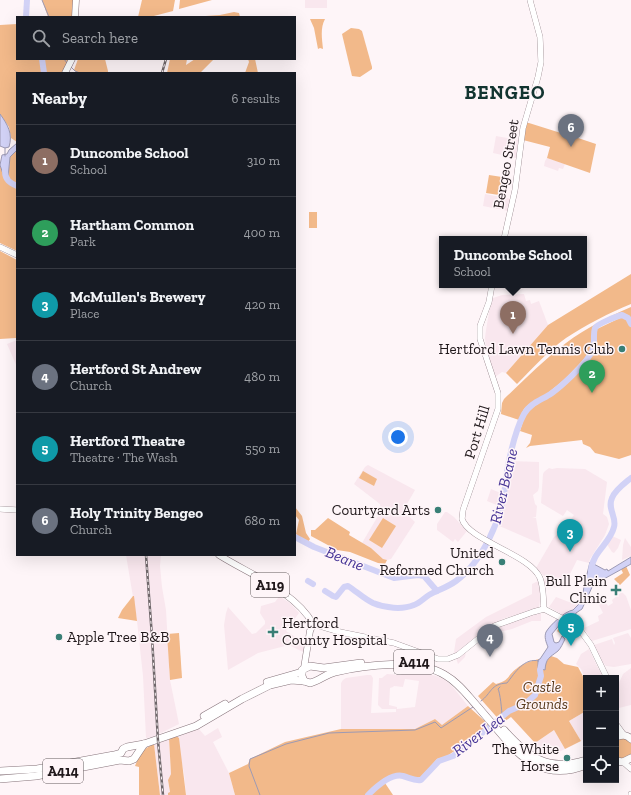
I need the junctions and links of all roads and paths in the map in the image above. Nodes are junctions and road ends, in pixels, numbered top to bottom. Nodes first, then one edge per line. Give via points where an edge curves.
1 (76, 0) edge
2 (530, 0) edge
3 (75, 16) edge
4 (505, 236) edge
5 (0, 247) edge
6 (16, 255) edge
7 (491, 288) edge
8 (0, 509) edge
9 (16, 510) edge
10 (221, 556) edge
11 (544, 609) junction
12 (312, 624) junction
13 (307, 654) junction
14 (315, 667) junction
15 (303, 670) junction
16 (606, 675) edge
17 (317, 680) junction
18 (304, 681) junction
19 (490, 718) junction
20 (496, 725) junction
21 (619, 727) edge
22 (184, 729) junction
23 (628, 736) edge
24 (144, 744) junction
25 (131, 747) junction
26 (122, 753) junction
27 (136, 755) junction
28 (631, 758) edge
29 (125, 760) junction
30 (583, 761) edge
31 (619, 762) edge
32 (583, 766) edge
33 (631, 769) edge
34 (0, 771) edge
35 (0, 779) edge

1 - 3 main road
2 - 4 main road, Bengeo Street via 540,37 541,62 524,123 515,190
5 - 6 main road
7 - 11 main road, Port Hill via 480,326 480,339 498,393 498,405 462,516 467,526 532,568 541,581
8 - 9 main road
10 - 12 main road, A119 via 284,594 304,612
11 - 12 main road via 494,626 455,657 441,660 394,643
11 - 16 main road via 580,630 591,645
12 - 13 main road
13 - 14 main road
13 - 15 main road
14 - 15 highway
14 - 17 highway via 319,674
14 - 19 highway, A414 via 383,661 428,664 447,671 460,680
15 - 18 highway
15 - 22 highway via 260,684
17 - 18 highway via 310,683
17 - 19 highway, A414 via 334,672 366,667 426,668 444,674 456,683
18 - 22 highway via 288,681 260,690 196,726
19 - 20 highway, A414
20 - 30 highway, A414 via 518,746 539,760 563,765
20 - 32 highway, A414 via 522,756 538,767 559,771
21 - 23 main road
22 - 24 highway
24 - 25 highway
24 - 27 highway
25 - 26 highway via 125,748
25 - 27 highway via 136,750
26 - 29 highway
26 - 34 highway, A414 via 37,769
27 - 29 highway via 133,760
28 - 31 highway
29 - 35 highway, A414 via 36,776
31 - 33 main road

